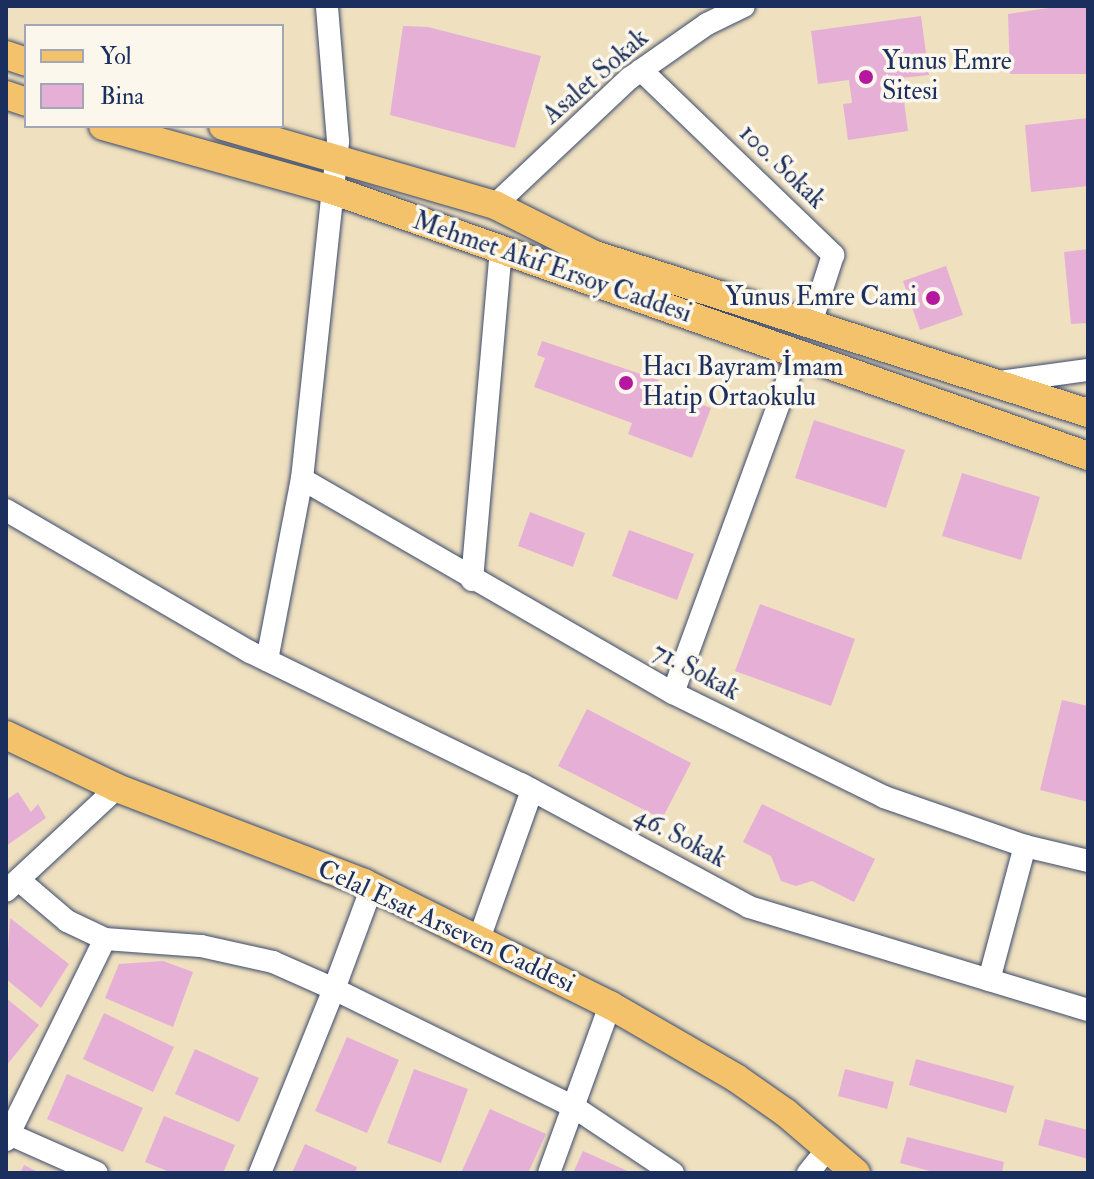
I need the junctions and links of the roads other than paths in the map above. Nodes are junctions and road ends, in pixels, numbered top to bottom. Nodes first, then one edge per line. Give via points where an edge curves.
1 (327, 6) edge
2 (744, 6) edge
3 (641, 70) junction
4 (110, 128) edge
5 (229, 128) edge
6 (335, 162) junction
7 (332, 190) junction
8 (495, 205) junction
9 (501, 251) junction
10 (811, 323) junction
11 (797, 354) junction
12 (1088, 370) edge
13 (1000, 382) junction
14 (1088, 413) edge
15 (1088, 456) edge
16 (302, 479) junction
17 (6, 510) edge
18 (472, 580) junction
19 (267, 660) junction
20 (673, 693) junction
21 (6, 735) edge
22 (117, 788) junction
23 (532, 790) junction
24 (1025, 846) junction
25 (1088, 861) edge
26 (13, 886) edge
27 (372, 887) junction
28 (105, 939) junction
29 (479, 939) junction
30 (989, 980) junction
31 (334, 989) junction
32 (610, 1005) junction
33 (1088, 1010) edge
34 (574, 1107) junction
35 (8, 1137) edge
36 (829, 1147) junction
37 (97, 1173) edge
38 (260, 1173) edge
39 (549, 1173) edge
40 (673, 1173) edge
41 (808, 1173) edge
42 (856, 1173) edge

1 - 6 street
2 - 3 street, Asalet Sokak via 707,24
3 - 8 street, Asalet Sokak
3 - 10 street, 100. Sokak via 833,255
4 - 7 main road, Mehmet Akif Ersoy Caddesi
5 - 6 main road, Mehmet Akif Ersoy Caddesi
6 - 7 street
6 - 8 main road, Mehmet Akif Ersoy Caddesi
7 - 9 main road, Mehmet Akif Ersoy Caddesi
7 - 16 street
8 - 10 main road, Mehmet Akif Ersoy Caddesi via 595,255
9 - 11 main road, Mehmet Akif Ersoy Caddesi
9 - 18 street
10 - 13 main road, Mehmet Akif Ersoy Caddesi
11 - 15 main road, Mehmet Akif Ersoy Caddesi
11 - 20 street
12 - 13 street
13 - 14 main road, Mehmet Akif Ersoy Caddesi
16 - 18 street, 71. Sokak
16 - 19 street
17 - 19 street, 46. Sokak
18 - 20 street, 71. Sokak
19 - 23 street, 46. Sokak
20 - 24 street, 71. Sokak via 884,797
21 - 22 main road, Celal Esat Arseven Caddesi
22 - 26 street
22 - 27 main road, Celal Esat Arseven Caddesi
23 - 29 street
23 - 30 street, 46. Sokak via 749,907
24 - 25 street, 71. Sokak
24 - 30 street
26 - 28 street
27 - 29 main road, Celal Esat Arseven Caddesi
27 - 31 street
28 - 31 street via 201,946 273,962
28 - 35 street
29 - 32 main road, Celal Esat Arseven Caddesi
30 - 33 street, 46. Sokak
31 - 34 street
31 - 38 street
32 - 34 street
32 - 36 main road, Celal Esat Arseven Caddesi via 736,1078
34 - 39 street
34 - 40 street
35 - 37 street
36 - 41 street
36 - 42 main road, Celal Esat Arseven Caddesi

